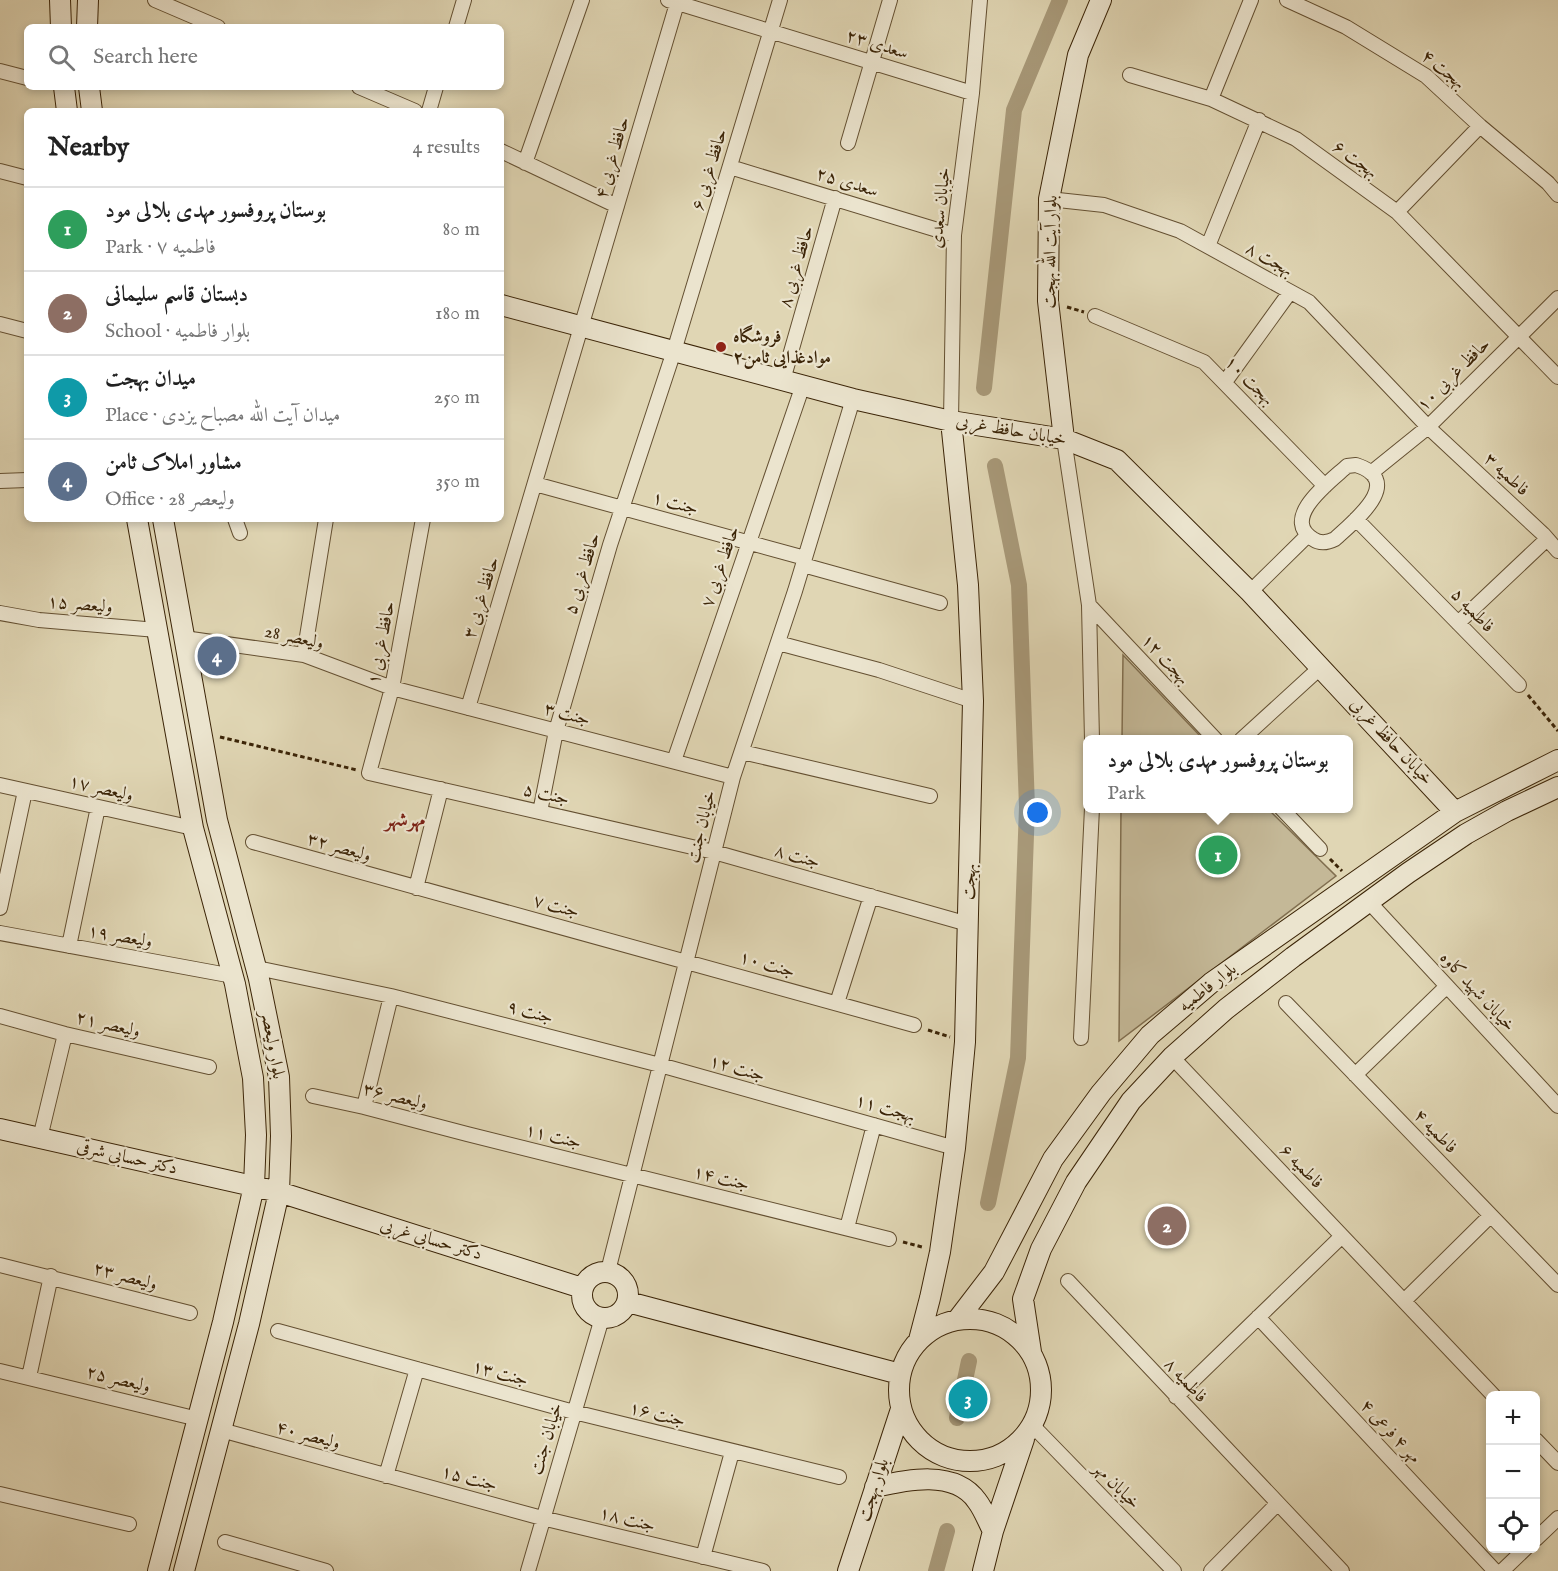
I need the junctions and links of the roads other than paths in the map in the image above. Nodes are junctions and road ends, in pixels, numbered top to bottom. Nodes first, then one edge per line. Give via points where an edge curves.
1 (88, 0) edge
2 (155, 0) edge
3 (464, 0) edge
4 (582, 0) edge
5 (780, 0) edge
6 (890, 0) edge
7 (980, 0) edge
8 (1101, 0) edge
9 (1251, 0) edge
10 (1287, 0) edge
11 (56, 1) edge
12 (674, 1) edge
13 (60, 24) edge
14 (87, 24) edge
15 (211, 24) edge
16 (457, 24) edge
17 (771, 31) junction
18 (873, 63) junction
19 (0, 71) edge
20 (1130, 75) dead end
21 (24, 77) edge
22 (64, 90) edge
23 (89, 90) edge
24 (366, 90) edge
25 (435, 90) edge
26 (972, 93) junction
27 (1210, 99) junction
28 (67, 108) edge
29 (92, 108) edge
30 (408, 108) edge
31 (430, 108) edge
32 (1258, 120) junction
33 (1480, 126) junction
34 (848, 143) dead end
35 (504, 152) edge
36 (525, 163) junction
37 (730, 167) junction
38 (0, 171) edge
39 (24, 177) edge
40 (1558, 195) edge
41 (834, 198) junction
42 (1049, 199) junction
43 (617, 206) junction
44 (1397, 212) junction
45 (954, 235) junction
46 (1208, 246) junction
47 (1290, 292) junction
48 (1558, 298) edge
49 (504, 305) edge
50 (1095, 316) road end
51 (0, 324) edge
52 (582, 326) junction
53 (24, 330) edge
54 (1518, 337) junction
55 (674, 351) junction
56 (1558, 377) edge
57 (1225, 382) junction
58 (793, 383) junction
59 (853, 399) junction
60 (951, 421) junction
61 (1428, 427) junction
62 (1064, 439) junction
63 (1371, 473) junction
64 (24, 480) edge
65 (0, 481) edge
66 (535, 484) junction
67 (1325, 486) junction
68 (622, 508) junction
69 (1356, 519) junction
70 (138, 522) edge
71 (164, 522) edge
72 (236, 522) edge
73 (325, 522) edge
74 (422, 522) edge
75 (240, 533) dead end
76 (1308, 535) junction
77 (1547, 539) junction
78 (749, 543) junction
79 (1558, 551) edge
80 (804, 562) junction
81 (1250, 592) junction
82 (940, 603) dead end
83 (1089, 605) junction
84 (0, 613) edge
85 (1458, 623) junction
86 (157, 630) junction
87 (184, 638) junction
88 (778, 643) junction
89 (303, 655) junction
90 (1322, 666) junction
91 (1519, 685) road end
92 (392, 688) junction
93 (973, 701) junction
94 (468, 708) junction
95 (556, 730) junction
96 (1092, 735) edge
97 (1211, 735) edge
98 (1246, 735) edge
99 (742, 752) junction
100 (1558, 760) edge
101 (674, 761) junction
102 (369, 773) joint
103 (733, 777) junction
104 (0, 785) edge
105 (1558, 787) edge
106 (441, 789) junction
107 (25, 791) junction
108 (930, 796) dead end
109 (98, 807) junction
110 (540, 812) junction
111 (1455, 812) junction
112 (1092, 813) edge
113 (1286, 813) edge
114 (193, 828) junction
115 (253, 842) dead end
116 (1320, 849) road end
117 (714, 852) junction
118 (416, 888) junction
119 (871, 896) junction
120 (1370, 903) junction
121 (0, 908) edge
122 (968, 924) junction
123 (0, 933) edge
124 (69, 946) junction
125 (686, 961) junction
126 (256, 968) junction
127 (233, 976) junction
128 (1447, 986) junction
129 (391, 996) junction
130 (837, 1003) junction
131 (1286, 1003) dead end
132 (0, 1016) edge
133 (914, 1026) road end
134 (64, 1034) junction
135 (1081, 1038) dead end
136 (1172, 1057) junction
137 (660, 1065) junction
138 (209, 1067) dead end
139 (1355, 1075) junction
140 (313, 1096) dead end
141 (804, 1106) joint
142 (1558, 1106) edge
143 (364, 1107) junction
144 (874, 1125) junction
145 (0, 1129) edge
146 (467, 1134) joint
147 (256, 1135) junction
148 (282, 1136) junction
149 (40, 1138) junction
150 (955, 1148) junction
151 (631, 1175) junction
152 (254, 1186) junction
153 (279, 1192) junction
154 (1490, 1216) junction
155 (847, 1228) junction
156 (1342, 1236) junction
157 (889, 1239) road end
158 (0, 1265) edge
159 (235, 1270) junction
160 (608, 1271) junction
161 (51, 1276) junction
162 (260, 1276) junction
163 (1068, 1281) dead end
164 (1558, 1285) edge
165 (582, 1288) junction
166 (1404, 1301) junction
167 (628, 1302) junction
168 (190, 1313) dead end
169 (1258, 1317) junction
170 (602, 1318) junction
171 (958, 1319) junction
172 (278, 1331) dead end
173 (919, 1340) junction
174 (1031, 1352) junction
175 (417, 1370) junction
176 (0, 1371) edge
177 (900, 1374) junction
178 (29, 1377) junction
179 (1490, 1391) edge
180 (1176, 1397) junction
181 (901, 1409) junction
182 (574, 1413) junction
183 (198, 1419) junction
184 (221, 1430) junction
185 (1029, 1432) junction
186 (1540, 1444) edge
187 (732, 1452) junction
188 (1558, 1463) edge
189 (386, 1476) junction
190 (839, 1478) dead end
191 (874, 1487) junction
192 (0, 1494) edge
193 (1277, 1504) junction
194 (542, 1518) junction
195 (1558, 1518) edge
196 (129, 1524) dead end
197 (993, 1531) junction
198 (1540, 1535) edge
199 (225, 1542) dead end
200 (1521, 1553) edge
201 (702, 1557) junction
202 (158, 1571) edge
203 (184, 1571) edge
204 (326, 1571) edge
205 (528, 1571) edge
206 (763, 1571) edge
207 (848, 1571) edge
208 (983, 1571) edge
209 (1174, 1571) edge
210 (1211, 1571) edge
211 (1342, 1571) edge
212 (1495, 1571) edge
213 (1502, 1571) edge

1 - 14 main road
2 - 15 street
3 - 16 street
4 - 36 street
5 - 17 street, حافظ غربی ۶
6 - 18 street
7 - 26 street, خیابان سعدی
8 - 42 main road, بلوار آیت الله بهجت via 1078,54
9 - 27 street
10 - 33 street, بهجت ۴ via 1346,27 1426,76
11 - 13 main road
12 - 17 street, سعدی ۲۳
12 - 43 street, حافظ غربی ۴
17 - 18 street, سعدی ۲۳
17 - 37 street, حافظ غربی ۶
18 - 26 street, سعدی ۲۳
18 - 34 street
19 - 21 street
20 - 27 street, بهجت ۶
22 - 28 main road
23 - 29 main road
24 - 30 street
25 - 31 street
26 - 45 street, خیابان سعدی
27 - 32 street, بهجت ۶
32 - 44 street, بهجت ۶ via 1296,139
32 - 46 street
33 - 40 street, بهجت ۴
33 - 44 street
35 - 36 street
36 - 43 street
37 - 41 street, سعدی ۲۵
37 - 55 street, حافظ غربی ۶
38 - 39 street
41 - 45 street, سعدی ۲۵
41 - 58 street, حافظ غربی ۸
42 - 46 street, بهجت ۸ via 1104,205 1180,231
42 - 62 main road, بلوار آیت الله بهجت via 1048,301
43 - 52 street, حافظ غربی ۴
44 - 54 street, بهجت ۶
45 - 60 street, خیابان سعدی
46 - 47 street, بهجت ۸
47 - 57 street
47 - 61 street, بهجت ۸ via 1309,302
48 - 54 street, حافظ غربی ۱۰
49 - 52 main road, خیابان حافظ غربی
50 - 57 street, بهجت ۱۰ via 1204,362
51 - 53 street
52 - 55 main road, خیابان حافظ غربی
52 - 66 street, حافظ غربی ۳
54 - 56 street, بهجت ۶
54 - 61 street, حافظ غربی ۱۰
55 - 58 main road, خیابان حافظ غربی
55 - 68 street, حافظ غربی ۵
57 - 67 street, بهجت ۱۰
58 - 59 main road, خیابان حافظ غربی
58 - 78 street, حافظ غربی ۷
59 - 60 main road, خیابان حافظ غربی
59 - 80 street, خیابان جنت
60 - 62 main road, خیابان حافظ غربی
60 - 93 main road, بهجت via 968,585
61 - 63 street, حافظ غربی ۱۰
61 - 77 street, فاطمیه ۳
62 - 81 main road, خیابان حافظ غربی via 1117,460
62 - 83 street
63 - 67 street via 1356,465 1347,466
63 - 69 street via 1377,489 1374,500
64 - 65 street
66 - 68 street, جنت ۱
66 - 94 street, حافظ غربی ۳
67 - 76 street via 1305,506 1302,518
68 - 78 street, جنت ۱
68 - 95 street, حافظ غربی ۵
69 - 76 street via 1329,542
69 - 85 street, فاطمیه ۵
70 - 86 main road, بلوار ولیعصر
71 - 87 main road, بلوار ولیعصر
72 - 75 street
73 - 89 street
74 - 92 street, حافظ غربی ۱
76 - 81 street
77 - 79 street, فاطمیه ۳
77 - 85 street
78 - 80 street, جنت ۱
78 - 101 street, حافظ غربی ۷
80 - 82 street, جنت ۱
80 - 88 street, خیابان جنت
81 - 90 main road, خیابان حافظ غربی
83 - 96 street
83 - 97 street, بهجت ۱۲
84 - 86 street, ولیعصر ۱۵
85 - 91 street, فاطمیه ۵
86 - 114 main road, بلوار ولیعصر
87 - 89 street, ولیعصر 28
87 - 126 main road, بلوار ولیعصر via 218,827
88 - 93 street
88 - 99 street, خیابان جنت
89 - 92 street, ولیعصر 28
90 - 98 street
90 - 111 main road, خیابان حافظ غربی
92 - 94 street, جنت ۳
92 - 102 street, حافظ غربی ۱
93 - 122 main road, بهجت
94 - 95 street, جنت ۳
95 - 101 street, جنت ۳
95 - 110 street, حافظ غربی ۵
99 - 103 street, خیابان جنت
99 - 108 street
100 - 111 main road, بلوار فاطمیه
101 - 103 street, جنت ۳
102 - 106 street, جنت ۵
103 - 117 street, خیابان جنت
104 - 107 street, ولیعصر ۱۷
105 - 120 main road, بلوار فاطمیه via 1466,834
106 - 110 street, جنت ۵
106 - 118 street
107 - 109 street, ولیعصر ۱۷
107 - 121 street
109 - 114 street, ولیعصر ۱۷
109 - 124 street
110 - 117 street, جنت ۵
111 - 171 main road, بلوار فاطمیه via 1211,983 1150,1035 1053,1159 994,1272
112 - 135 street
113 - 116 street
114 - 127 main road, بلوار ولیعصر
115 - 118 street, ولیعصر ۳۲
117 - 119 street, جنت ۸
117 - 125 street, خیابان جنت
118 - 125 street, جنت ۷
119 - 122 street, جنت ۸
119 - 130 street
120 - 128 street, خیابان شهید کاوه
120 - 136 main road, بلوار فاطمیه via 1226,1009
122 - 150 main road, بهجت via 965,1042
123 - 124 street, ولیعصر ۱۹
124 - 127 street, ولیعصر ۱۹
125 - 130 street, جنت ۱۰
125 - 137 street, خیابان جنت
126 - 129 street, جنت ۹
126 - 148 main road, بلوار ولیعصر via 279,1077
127 - 147 main road, بلوار ولیعصر via 253,1078
128 - 139 street
128 - 142 street, خیابان شهید کاوه
129 - 137 street, جنت ۹
129 - 143 street
130 - 133 street, جنت ۱۰
131 - 139 street, فاطمیه ۴
132 - 134 street, ولیعصر ۲۱
134 - 138 street, ولیعصر ۲۱
134 - 149 street
136 - 156 street, فاطمیه ۶
136 - 174 main road, بلوار فاطمیه via 1131,1101 1076,1182 1041,1249 1023,1299
137 - 141 street, جنت ۱۲
137 - 151 street, خیابان جنت
139 - 154 street, فاطمیه ۴
140 - 143 street, ولیعصر ۳۶
141 - 144 street, بهجت ۱۱
143 - 146 street, ولیعصر ۳۶
144 - 150 street, بهجت ۱۱
144 - 155 street
145 - 149 main road, دکتر حسابی شرقی
146 - 151 street, جنت ۱۱
147 - 148 main road via 270,1143
147 - 152 main road, بلوار ولیعصر
148 - 153 main road, بلوار ولیعصر
149 - 152 main road, دکتر حسابی شرقی
150 - 173 main road, بهجت via 940,1252
151 - 155 street, جنت ۱۴
151 - 160 street, خیابان جنت
152 - 153 main road, دکتر حسابی شرقی
152 - 159 main road, بلوار ولیعصر
153 - 162 main road, بلوار ولیعصر
153 - 165 main road, دکتر حسابی غربی
154 - 164 street, فاطمیه ۴
154 - 166 street
155 - 157 street, جنت ۱۴
156 - 166 street, فاطمیه ۶
156 - 169 street
158 - 161 street, ولیعصر ۲۳
159 - 162 main road via 242,1263 252,1263
159 - 183 main road, بلوار ولیعصر
160 - 165 main road via 595,1273
160 - 167 main road via 627,1285
161 - 168 street, ولیعصر ۲۳
161 - 178 street
162 - 184 main road, بلوار ولیعصر
163 - 180 street, فاطمیه ۸
165 - 170 main road via 588,1311
166 - 179 street, فاطمیه ۶
167 - 170 main road via 615,1316
167 - 177 main road
169 - 180 street
169 - 212 street, مهر ۴ فرعی ۴
170 - 182 street, خیابان جنت
171 - 173 main road via 936,1327
171 - 174 main road via 975,1318 999,1325 1021,1339
172 - 175 street, جنت ۱۳
173 - 177 main road
174 - 185 main road via 1040,1373 1042,1396
175 - 182 street, جنت ۱۳
175 - 189 street
176 - 178 street, ولیعصر ۲۵
177 - 181 main road
178 - 183 street, ولیعصر ۲۵
180 - 193 street, فاطمیه ۸
181 - 185 main road via 915,1436 940,1455 969,1462 1000,1456
181 - 191 main road, بلوار بهجت
182 - 187 street, جنت ۱۶
182 - 194 street, خیابان جنت
183 - 202 main road, بلوار ولیعصر
184 - 189 street, ولیعصر ۴۰
184 - 203 main road, بلوار ولیعصر
185 - 197 main road
185 - 209 street, خیابان مهر
186 - 188 street
187 - 190 street, جنت ۱۶
187 - 201 street
189 - 194 street, جنت ۱۵
191 - 197 main road via 913,1479 958,1485 977,1500
191 - 207 main road, بلوار بهجت
192 - 196 street
193 - 210 street
193 - 211 street, فاطمیه ۸
194 - 201 street, جنت ۱۸
194 - 205 street, خیابان جنت
195 - 198 street
197 - 208 main road
199 - 204 street
200 - 213 street
201 - 206 street, جنت ۱۸

